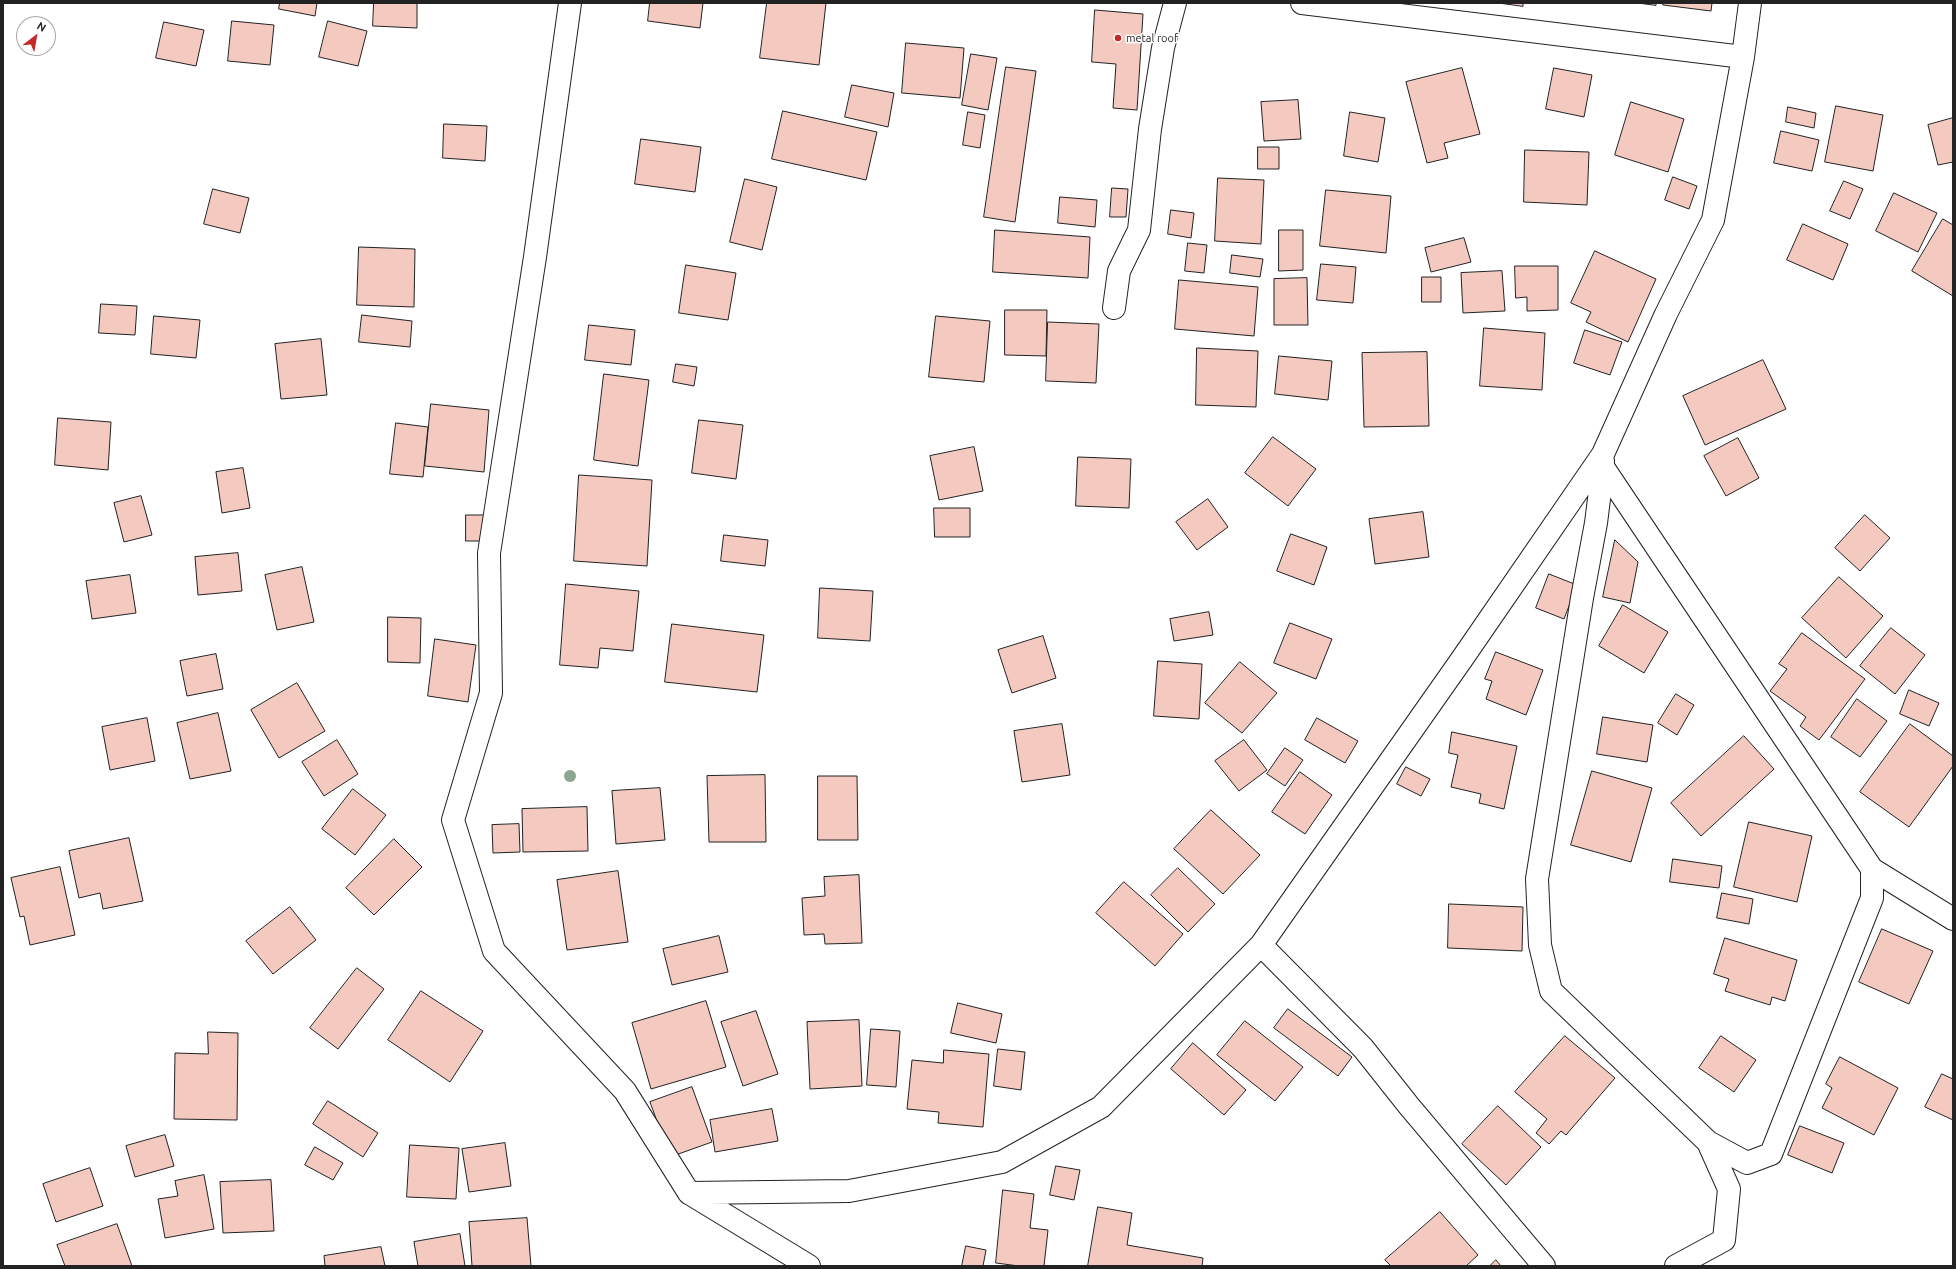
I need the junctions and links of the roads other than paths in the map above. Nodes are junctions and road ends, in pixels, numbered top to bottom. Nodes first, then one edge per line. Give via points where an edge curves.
1 (570, 3) edge
2 (1175, 3) edge
3 (1302, 3) edge
4 (1750, 3) edge
5 (1744, 57) junction
6 (1114, 308) dead end
7 (1603, 461) junction
8 (1872, 869) junction
9 (1953, 919) edge
10 (1261, 945) junction
11 (1708, 1142) junction
12 (689, 1194) junction
13 (809, 1266) edge
14 (1544, 1266) edge
15 (1676, 1266) edge

1 - 12 street via 535,257 489,553 491,693 453,820 494,950 625,1091
2 - 6 street via 1163,48 1150,130 1139,230 1119,271
3 - 5 street
4 - 5 street
5 - 7 street via 1713,220 1666,314
7 - 8 street
7 - 10 street
7 - 11 street via 1596,522 1537,879 1540,945 1551,991
8 - 9 street
8 - 11 street via 1872,898 1771,1154 1747,1163
10 - 12 street via 1101,1107 1002,1162 849,1191
10 - 14 street via 1363,1048
11 - 15 street via 1729,1189 1724,1240
12 - 13 street

